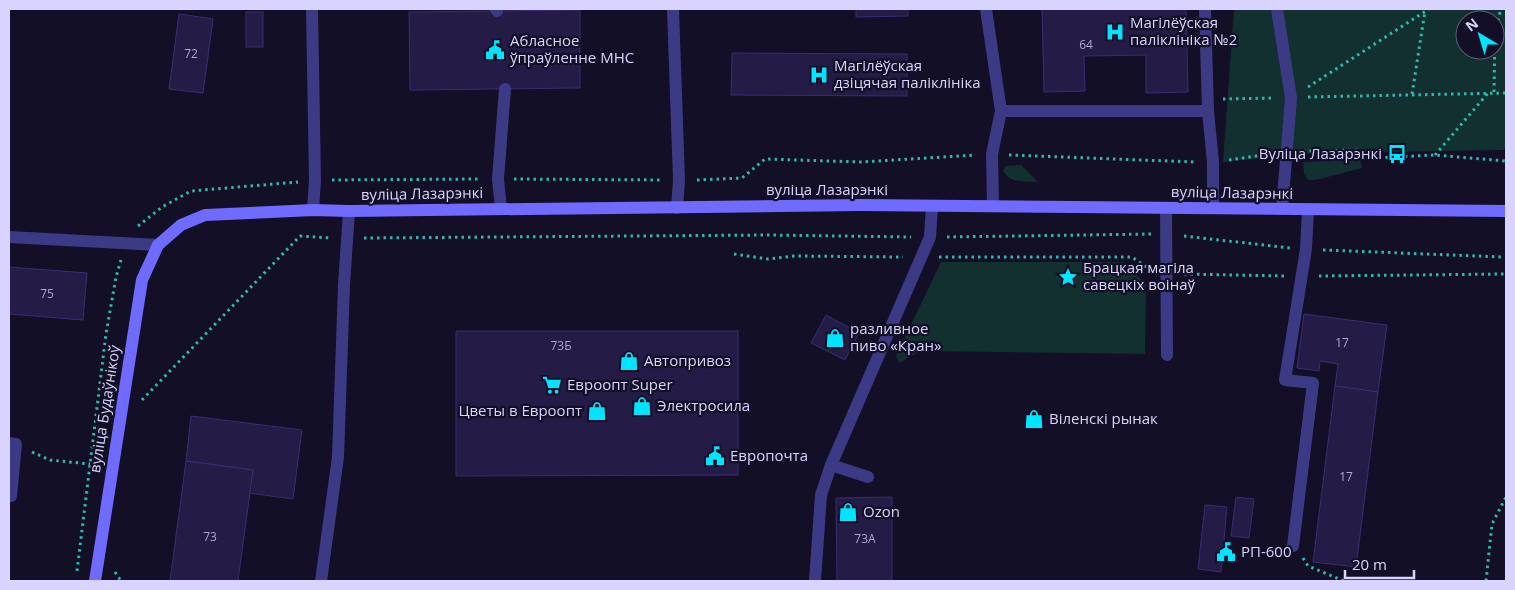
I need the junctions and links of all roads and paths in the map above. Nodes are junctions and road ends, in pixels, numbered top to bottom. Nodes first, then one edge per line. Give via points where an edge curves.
1 (312, 9) edge
2 (673, 9) edge
3 (986, 9) edge
4 (1205, 9) edge
5 (1277, 9) edge
6 (1501, 9) edge
7 (1426, 10) edge
8 (505, 89) dead end
9 (1489, 92) junction
10 (1494, 92) junction
11 (1506, 93) edge
12 (1412, 94) junction
13 (1291, 98) junction
14 (1208, 105) junction
15 (1001, 111) junction
16 (1434, 155) dead end
17 (932, 206) junction
18 (993, 206) junction
19 (677, 208) junction
20 (1166, 208) junction
21 (1212, 208) junction
22 (501, 209) junction
23 (1282, 209) junction
24 (313, 210) junction
25 (1308, 210) junction
26 (349, 211) junction
27 (1506, 211) edge
28 (1166, 234) junction
29 (930, 237) junction
30 (9, 238) edge
31 (347, 239) junction
32 (158, 245) junction
33 (1306, 249) junction
34 (734, 254) dead end
35 (920, 257) junction
36 (1503, 257) dead end
37 (1166, 274) junction
38 (1504, 274) dead end
39 (1302, 276) junction
40 (1167, 355) dead end
41 (136, 406) dead end
42 (12, 444) edge
43 (90, 464) dead end
44 (831, 465) junction
45 (868, 477) dead end
46 (11, 496) dead end
47 (1506, 496) edge
48 (1293, 546) joint
49 (114, 571) dead end
50 (95, 581) edge
51 (121, 581) edge
52 (321, 581) edge
53 (815, 581) edge
54 (1344, 581) edge
55 (1486, 581) edge

1 - 24 lane
2 - 19 lane via 679,180
3 - 15 lane
4 - 14 lane
5 - 13 lane
6 - 10 path via 1495,30
7 - 12 path
7 - 13 path
8 - 22 lane via 498,179
9 - 10 path
9 - 12 path
9 - 16 path
10 - 11 path
12 - 13 path
13 - 14 path
13 - 23 lane
14 - 15 lane
14 - 21 lane via 1213,162
15 - 18 lane via 992,154
17 - 18 main road, вуліца Лазарэнкі
17 - 19 main road, вуліца Лазарэнкі
17 - 29 lane
18 - 20 main road, вуліца Лазарэнкі
19 - 22 main road, вуліца Лазарэнкі
20 - 21 main road, вуліца Лазарэнкі
20 - 28 lane
21 - 23 main road, вуліца Лазарэнкі
22 - 26 main road, вуліца Лазарэнкі
23 - 25 main road, вуліца Лазарэнкі
24 - 26 main road, вуліца Лазарэнкі
24 - 32 main road, вуліца Лазарэнкі via 204,215 181,225
25 - 27 main road, вуліца Лазарэнкі
25 - 33 lane
26 - 31 lane
28 - 29 path
28 - 33 path
28 - 37 lane
29 - 31 path via 768,235
29 - 35 lane
30 - 32 lane
31 - 41 path via 300,236
31 - 52 lane via 338,458
32 - 50 main road, вуліца Будаўнікоў via 142,280
33 - 36 path
33 - 39 lane
34 - 35 path via 768,259 794,256
35 - 37 path via 1132,257 1156,273
35 - 44 lane
37 - 39 path
37 - 40 lane
38 - 39 path
39 - 48 lane via 1285,380 1313,383
42 - 43 path via 50,460
42 - 46 lane
44 - 45 lane
44 - 53 lane via 821,495
47 - 55 path via 1492,524
48 - 54 path via 1308,566
49 - 51 path

